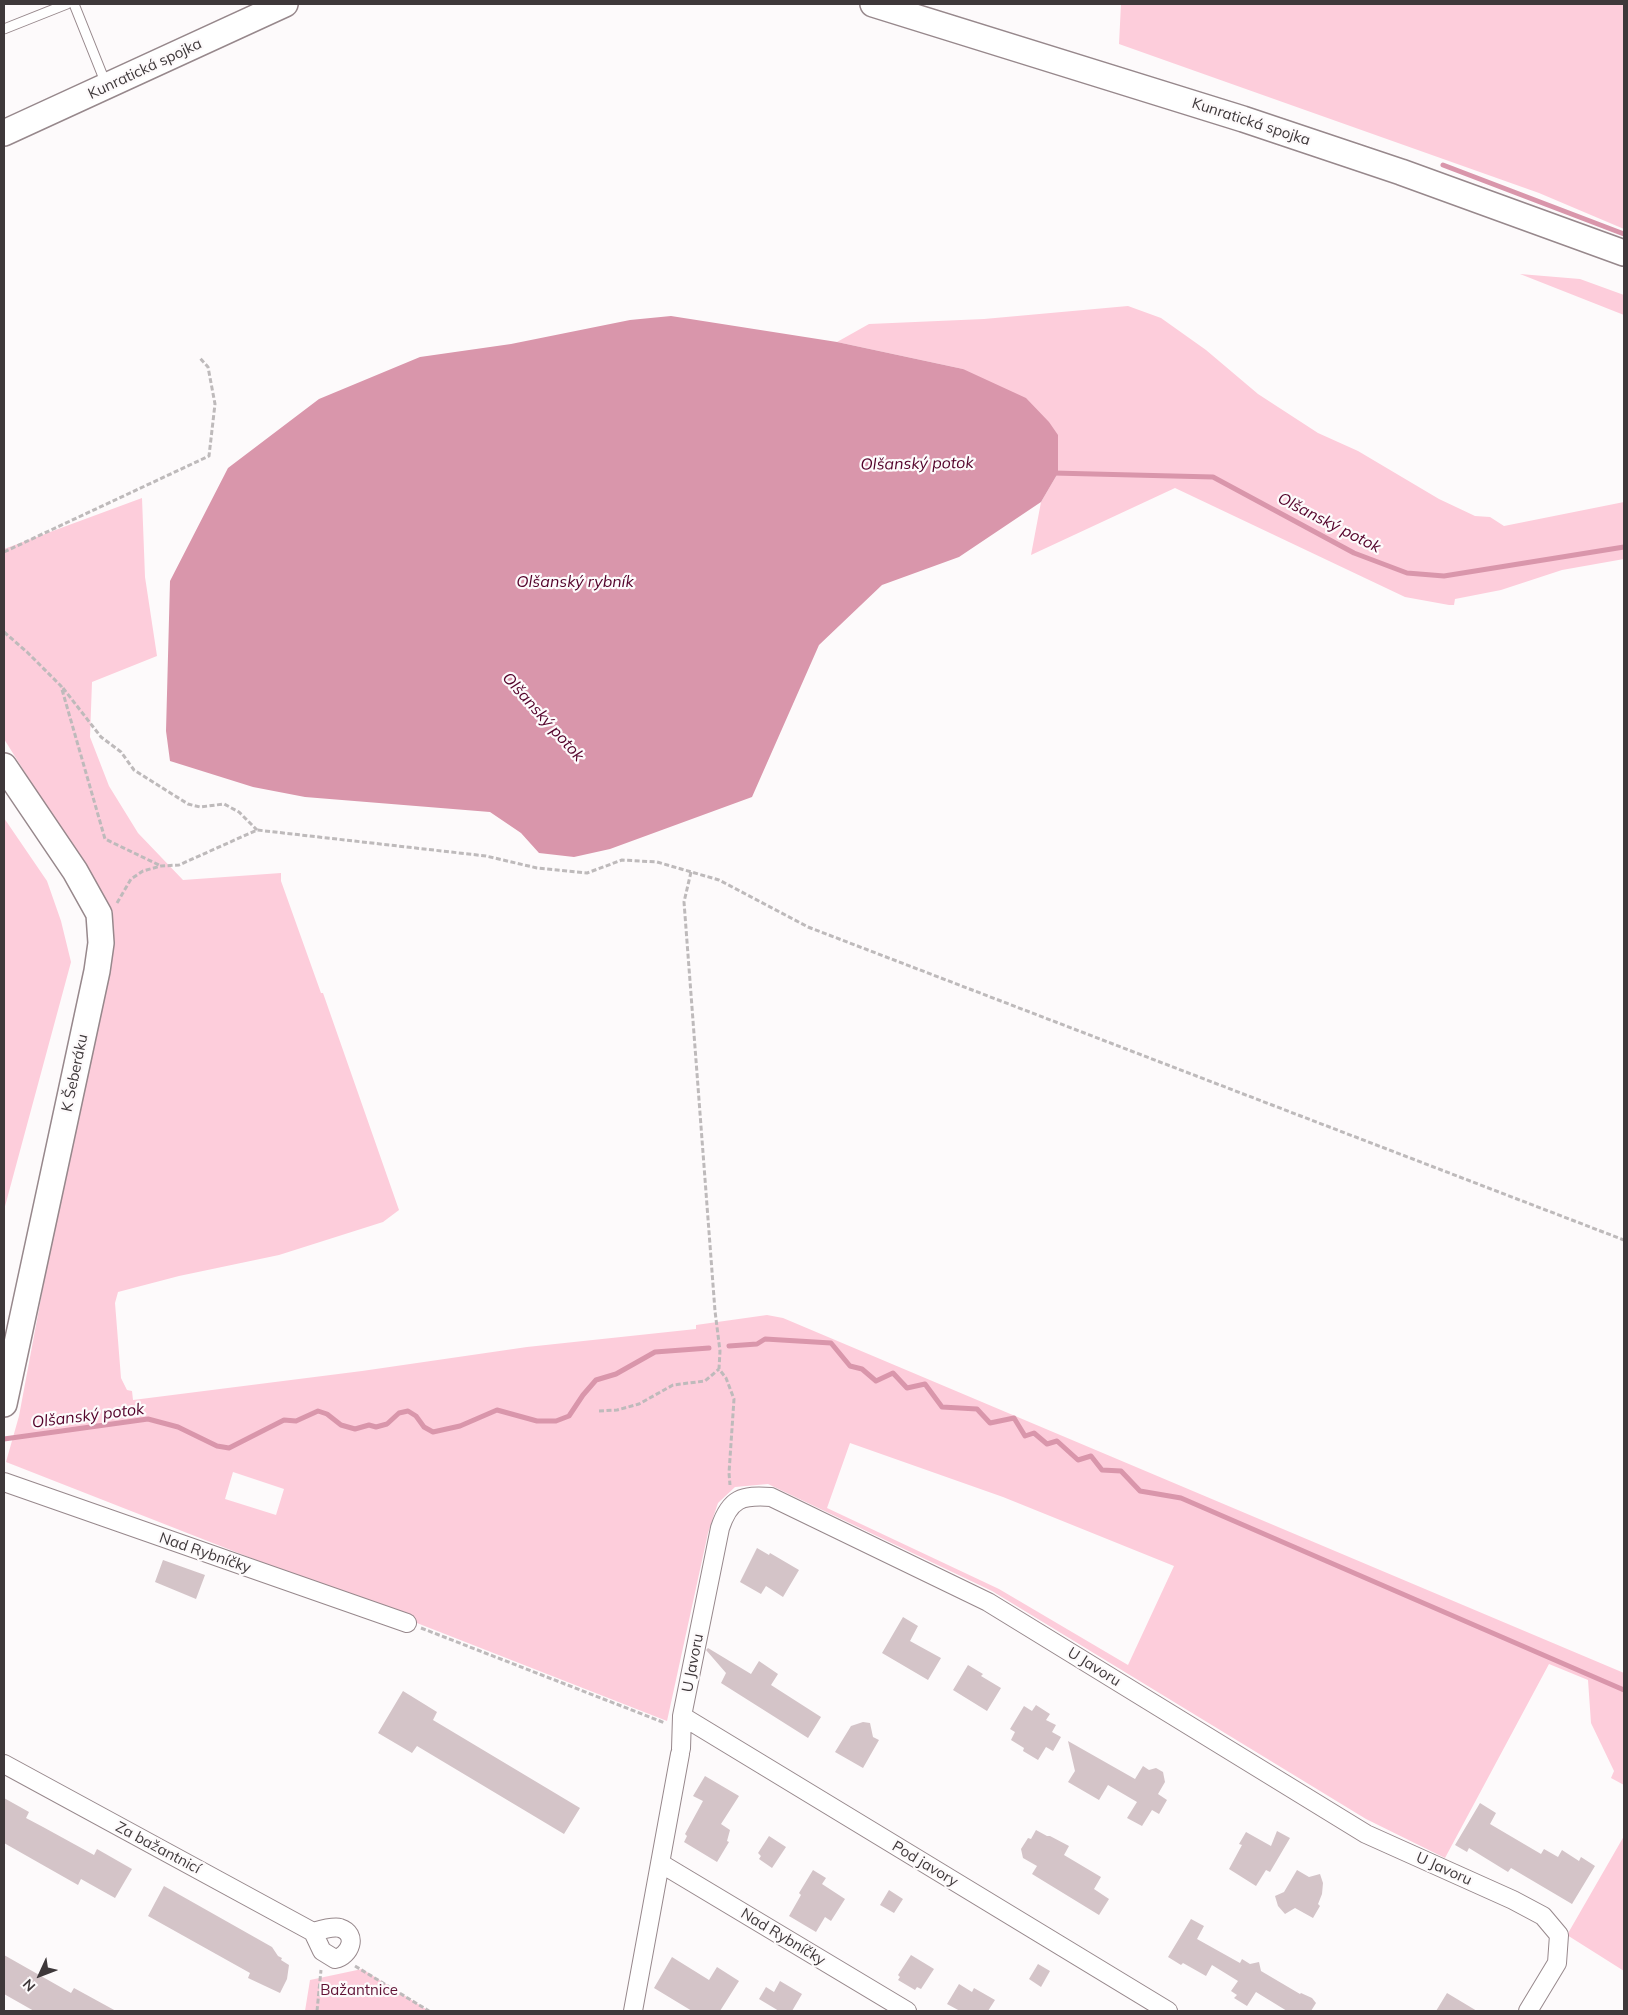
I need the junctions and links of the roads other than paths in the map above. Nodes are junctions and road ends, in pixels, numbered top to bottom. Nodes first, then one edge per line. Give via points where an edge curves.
1 (67, 4) edge
2 (74, 4) edge
3 (285, 4) edge
4 (873, 4) edge
5 (4, 29) edge
6 (107, 86) junction
7 (4, 133) edge
8 (1624, 253) edge
9 (4, 766) edge
10 (4, 1404) edge
11 (4, 1482) edge
12 (407, 1623) road end
13 (682, 1723) junction
14 (4, 1764) edge
15 (660, 1863) junction
16 (313, 1932) junction
17 (633, 2011) edge
18 (907, 2011) edge
19 (1168, 2011) edge
20 (1528, 2011) edge

1 - 5 lane
2 - 6 lane
3 - 6 main road, Kunratická spojka
4 - 8 main road, Kunratická spojka via 1243,119
6 - 7 main road, Kunratická spojka
9 - 10 main road, K Šeberáku via 99,914 101,943
11 - 12 street, Nad Rybníčky
13 - 15 street, U Javoru via 680,1752
13 - 19 street, Pod javory
13 - 20 street, U Javoru via 720,1528 736,1502 749,1496 771,1497 988,1602 1366,1834 1543,1916 1559,1935 1557,1963
14 - 16 street, Za bažantnicí
15 - 17 street, U Javoru
15 - 18 street, Nad Rybníčky
16 - 16 street via 339,1928 351,1939 350,1949 342,1958 335,1959 322,1951

